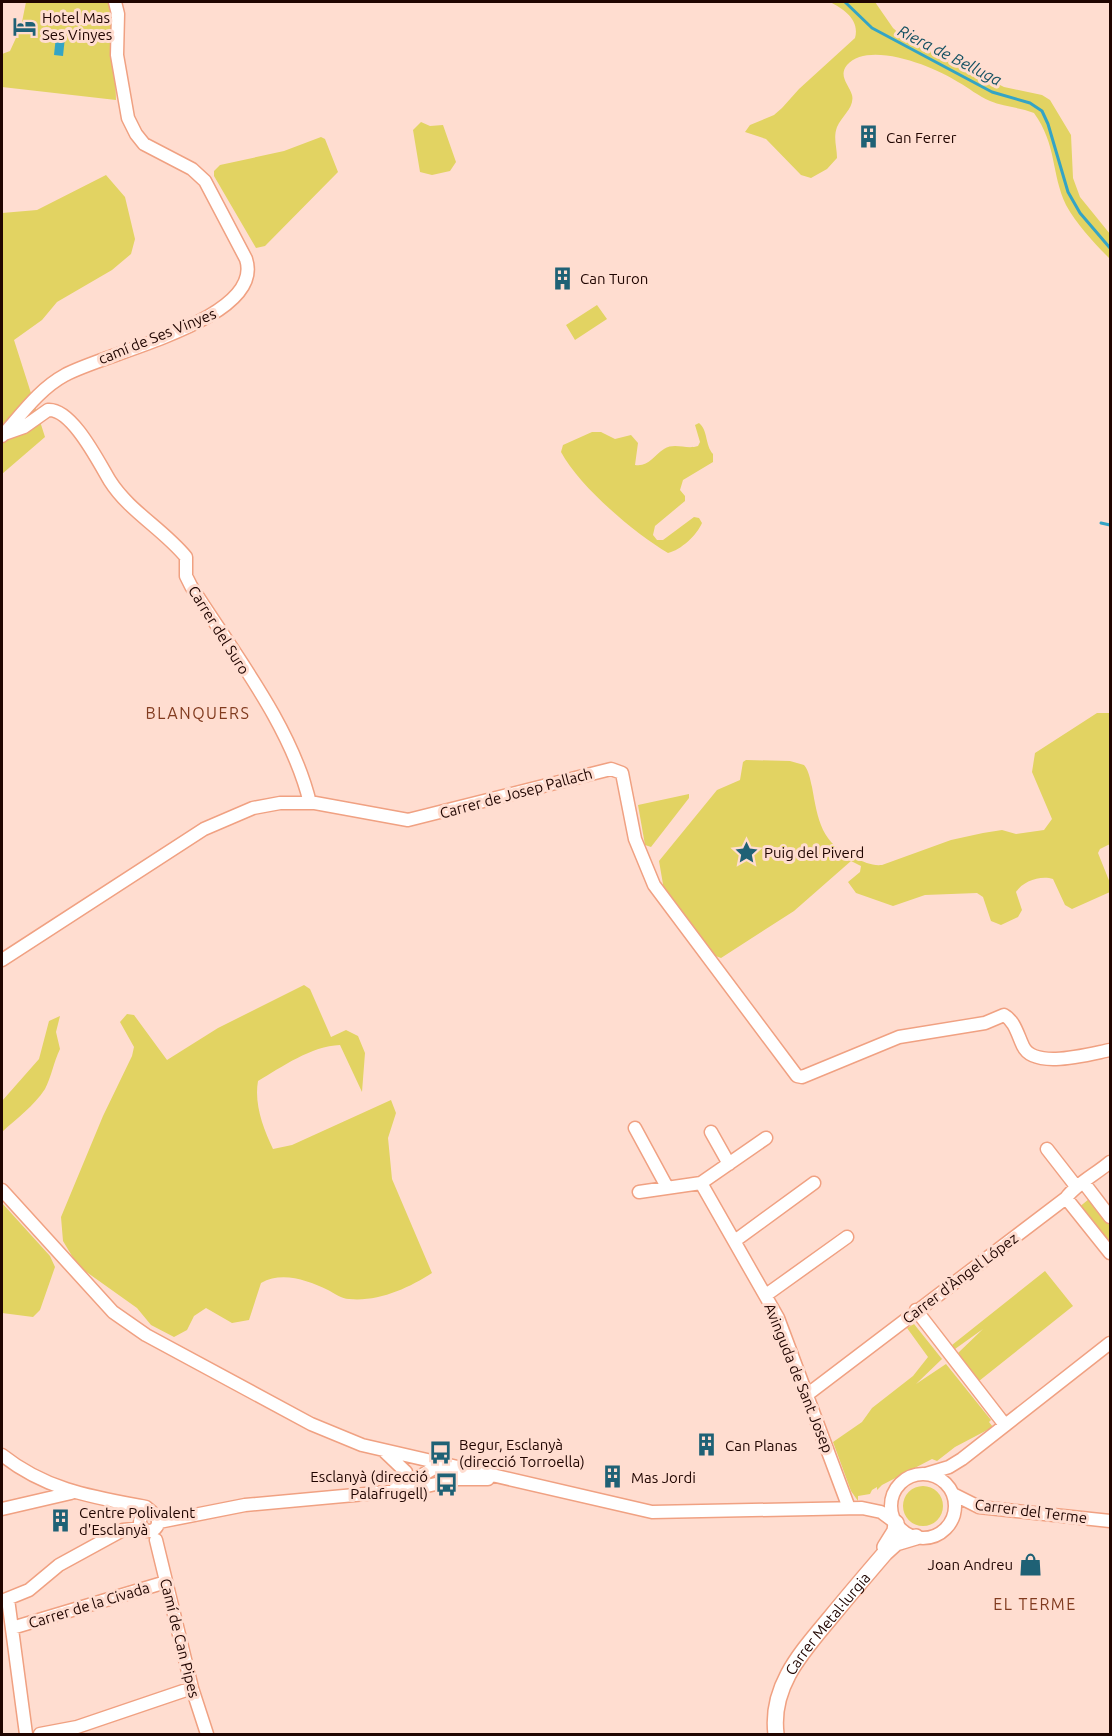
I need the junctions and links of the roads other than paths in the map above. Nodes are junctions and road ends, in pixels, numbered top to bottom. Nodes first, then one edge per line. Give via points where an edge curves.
1 (115, 2) edge
2 (2, 435) edge
3 (310, 803) junction
4 (2, 960) edge
5 (1110, 1050) edge
6 (635, 1128) dead end
7 (711, 1132) dead end
8 (766, 1138) dead end
9 (1047, 1149) dead end
10 (1110, 1162) edge
11 (729, 1164) junction
12 (701, 1182) junction
13 (814, 1183) dead end
14 (1080, 1184) junction
15 (667, 1187) junction
16 (2, 1190) edge
17 (639, 1192) dead end
18 (1066, 1198) junction
19 (1110, 1217) edge
20 (847, 1237) dead end
21 (736, 1240) junction
22 (1110, 1253) edge
23 (766, 1295) junction
24 (916, 1310) junction
25 (1110, 1343) edge
26 (808, 1394) junction
27 (1005, 1425) junction
28 (382, 1449) junction
29 (2, 1455) edge
30 (421, 1458) junction
31 (962, 1459) junction
32 (456, 1466) junction
33 (434, 1468) junction
34 (926, 1474) junction
35 (42, 1479) junction
36 (511, 1479) junction
37 (432, 1483) junction
38 (896, 1488) junction
39 (950, 1489) junction
40 (391, 1490) junction
41 (72, 1493) junction
42 (46, 1497) junction
43 (856, 1508) junction
44 (2, 1509) edge
45 (157, 1519) junction
46 (1110, 1521) edge
47 (896, 1523) junction
48 (144, 1529) junction
49 (916, 1537) junction
50 (156, 1540) junction
51 (166, 1582) junction
52 (5, 1600) edge
53 (12, 1628) junction
54 (192, 1688) junction
55 (26, 1734) edge
56 (40, 1734) edge
57 (207, 1734) edge
58 (771, 1734) edge
59 (776, 1734) edge

1 - 2 street, camí de Ses Vinyes via 117,55 128,118 144,144 192,169 205,181 246,259 244,286 237,296 208,317 64,375 37,396
2 - 3 street, Carrer del Suro via 16,431 48,410 61,414 91,447 123,497 186,556 186,576 191,586 284,730
3 - 4 street, Carrer de Josep Pallach via 253,808 204,829
3 - 5 street, Carrer de Josep Pallach via 408,820 557,781 617,770 624,778 635,839 654,885 797,1076 899,1037 985,1023 1004,1015 1033,1058 1045,1060
6 - 15 street
7 - 11 street
8 - 11 street
9 - 14 street
10 - 14 street, Carrer d'Àngel López
11 - 12 street
12 - 15 street
12 - 21 street, Avinguda de Sant Josep
13 - 21 street
14 - 18 street, Carrer d'Àngel López
14 - 19 street
15 - 17 street
16 - 28 street via 77,1276 129,1323 311,1424
18 - 22 street
18 - 24 street, Carrer d'Àngel López
20 - 23 street
21 - 23 street, Avinguda de Sant Josep
23 - 26 street, Avinguda de Sant Josep
24 - 26 street, Carrer d'Àngel López
24 - 27 street
25 - 27 street
26 - 43 street, Avinguda de Sant Josep
27 - 31 street
28 - 30 street
28 - 40 street via 406,1472 405,1479
29 - 35 street
30 - 32 street
30 - 33 street
31 - 34 street
31 - 39 street
32 - 33 street
32 - 36 street
33 - 37 street
33 - 40 street
34 - 38 street via 904,1480
34 - 39 street via 937,1477
35 - 41 street
35 - 42 street via 52,1488
36 - 37 street
36 - 43 street via 652,1512
37 - 40 street via 409,1490
38 - 43 street
38 - 47 street via 892,1499
39 - 46 street, Carrer del Terme via 979,1507
39 - 49 street via 954,1516 948,1526 934,1536
40 - 45 street via 245,1505
41 - 42 street
41 - 45 street via 146,1507
42 - 44 street
43 - 47 street via 881,1512
45 - 48 street via 154,1530
45 - 50 street, Camí de Can Pipes
47 - 49 street
47 - 58 main road, Carrer Metal·lurgia via 890,1542 807,1638 784,1671 771,1714
48 - 50 street
48 - 52 street via 129,1527 59,1565 29,1590
49 - 59 main road, Carrer Metal·lurgia via 896,1543 885,1553 795,1660 779,1693
50 - 51 street, Camí de Can Pipes
51 - 53 street, Carrer de la Civada
51 - 54 street, Camí de Can Pipes
52 - 53 street
53 - 55 street
54 - 56 street via 77,1727
54 - 57 street, Camí de Can Pipes

